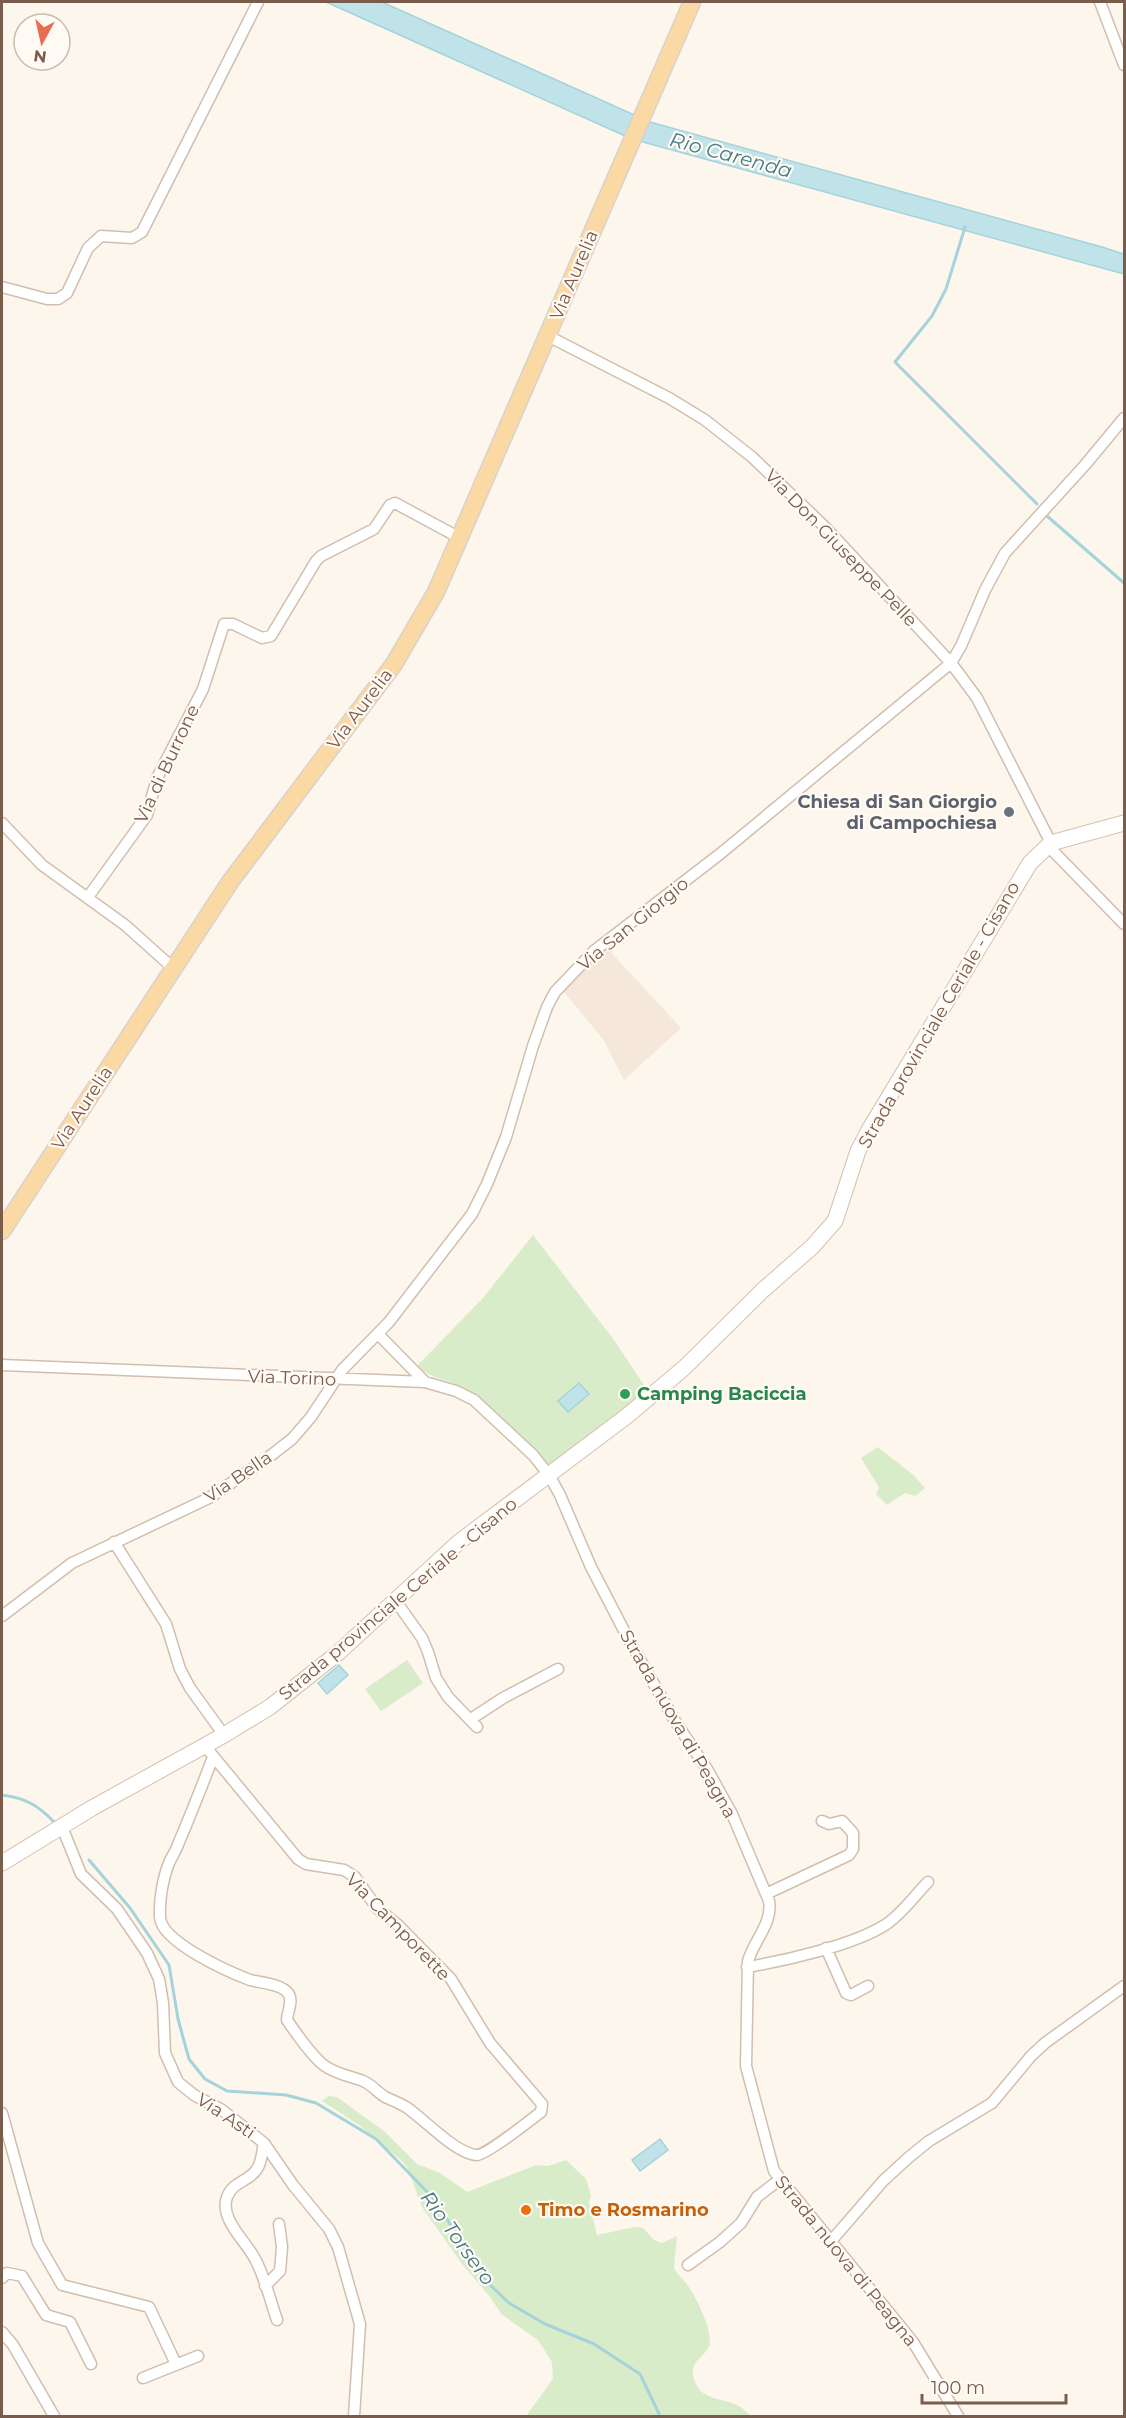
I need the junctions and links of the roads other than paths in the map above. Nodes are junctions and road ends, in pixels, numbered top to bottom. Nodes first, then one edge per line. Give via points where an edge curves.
1 (258, 2) edge
2 (692, 2) edge
3 (1100, 2) edge
4 (1125, 65) edge
5 (2, 287) edge
6 (548, 336) junction
7 (1125, 418) edge
8 (460, 538) junction
9 (951, 663) junction
10 (2, 823) edge
11 (1125, 823) edge
12 (1051, 843) junction
13 (88, 897) junction
14 (1125, 924) edge
15 (173, 968) junction
16 (2, 1231) edge
17 (378, 1334) junction
18 (2, 1365) edge
19 (336, 1379) junction
20 (425, 1383) junction
21 (549, 1474) junction
22 (114, 1542) junction
23 (394, 1600) junction
24 (2, 1616) edge
25 (558, 1669) dead end
26 (224, 1735) junction
27 (209, 1751) junction
28 (822, 1821) dead end
29 (62, 1827) junction
30 (2, 1863) edge
31 (928, 1882) dead end
32 (766, 1894) junction
33 (826, 1948) junction
34 (747, 1967) junction
35 (868, 1986) dead end
36 (1125, 1986) edge
37 (2, 2113) edge
38 (264, 2142) junction
39 (779, 2180) junction
40 (279, 2224) dead end
41 (832, 2240) junction
42 (688, 2265) dead end
43 (2, 2278) edge
44 (265, 2286) junction
45 (276, 2320) dead end
46 (2, 2332) edge
47 (198, 2356) dead end
48 (91, 2364) dead end
49 (176, 2364) junction
50 (143, 2378) dead end
51 (54, 2416) edge
52 (354, 2416) edge
53 (958, 2416) edge

1 - 5 street via 142,232 132,238 101,236 88,248 66,293 58,299
2 - 6 main road, Via Aurelia
3 - 4 street
6 - 8 main road, Via Aurelia
6 - 9 street, Via Don Giuseppe Pelle via 669,398 752,456 826,528
7 - 9 street via 1005,553
8 - 13 street, Via di Burrone via 395,503 374,529 315,561 271,636 262,638 227,623 221,629 202,689 157,778 147,815
8 - 15 main road, Via Aurelia via 436,592 402,651 230,882
9 - 12 street, Via Don Giuseppe Pelle via 977,698
9 - 17 street, Via San Giorgio via 720,854 594,951 555,992 533,1046 506,1137 472,1214
10 - 13 street via 42,865
11 - 12 main road, Strada provinciale Ceriale - Cisano
12 - 14 street, Via Don Giuseppe Pelle via 1053,851
12 - 21 main road, Strada provinciale Ceriale - Cisano via 1030,862 869,1130 835,1221 684,1368
13 - 15 street
15 - 16 main road, Via Aurelia
17 - 19 street, Via San Giorgio
17 - 20 street
18 - 19 street, Via Torino
19 - 20 street, Via Torino
19 - 22 street, Via Bella via 292,1439 265,1460 209,1498
20 - 21 street, Via Torino via 474,1400
21 - 23 main road, Strada provinciale Ceriale - Cisano via 459,1542
21 - 32 street, Strada nuova di Peagna via 631,1644 732,1814
22 - 24 street, Via Bella via 72,1563
22 - 26 street via 166,1624 190,1688
23 - 25 street via 425,1645 436,1678 448,1697 474,1723 503,1698
23 - 26 main road, Strada provinciale Ceriale - Cisano via 338,1653 270,1707
26 - 27 main road, Strada provinciale Ceriale - Cisano
27 - 27 street, Via Camporette via 298,1859 306,1864 344,1870 355,1877 377,1908 450,1979 490,2043 542,2104 541,2112 483,2153 464,2151 366,2082 323,2065 287,2020 291,1998 280,1987 204,1960 170,1935 161,1925 163,1886
27 - 29 main road, Strada provinciale Ceriale - Cisano
28 - 32 street via 842,1821 853,1833 849,1856
29 - 30 main road, Strada provinciale Ceriale - Cisano
29 - 38 street, Via Asti via 81,1874 117,1909 147,1953 159,1979 165,2053 178,2082
31 - 33 street via 886,1925
32 - 34 street, Strada nuova di Peagna via 768,1920
33 - 34 street
33 - 35 street via 846,1992 851,1995
34 - 39 street, Strada nuova di Peagna via 746,2066 768,2154
36 - 41 street via 1045,2043 992,2103 908,2158
37 - 49 street via 38,2243 62,2285 149,2307
38 - 44 street via 257,2169 230,2189 226,2201 234,2228 255,2259
38 - 52 street, Via Asti via 329,2229 338,2247 360,2324
39 - 41 street, Strada nuova di Peagna
39 - 42 street via 757,2197 741,2223
40 - 44 street via 280,2271
41 - 53 street, Strada nuova di Peagna via 913,2342
43 - 48 street via 8,2273 22,2276 45,2314 70,2322
44 - 45 street
46 - 51 street
47 - 49 street
49 - 50 street

